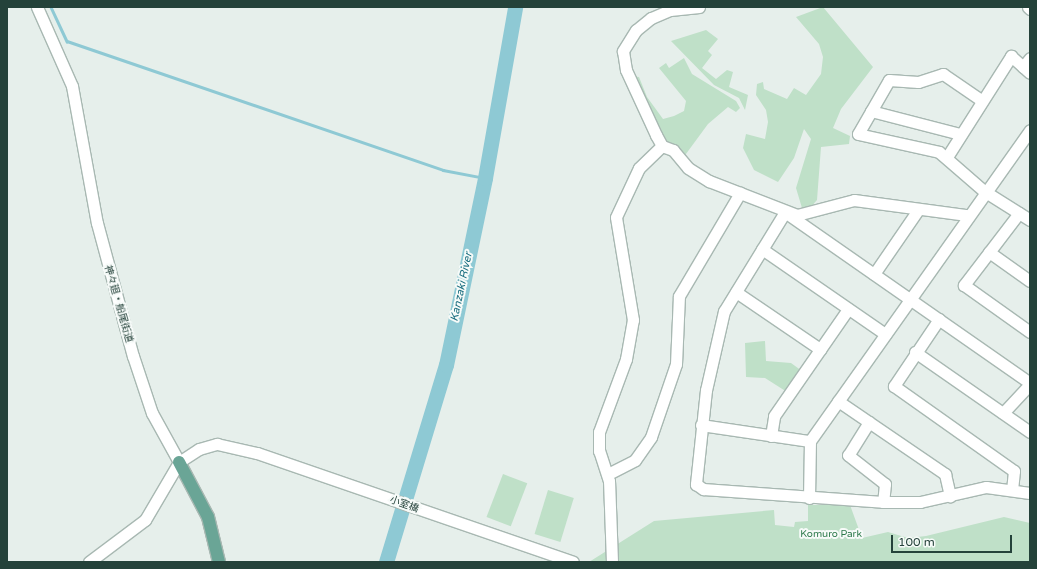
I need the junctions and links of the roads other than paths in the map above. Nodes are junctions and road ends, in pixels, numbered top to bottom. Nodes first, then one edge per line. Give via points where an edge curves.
1 (37, 7) edge
2 (699, 7) edge
3 (668, 9) edge
4 (1030, 58) edge
5 (1026, 70) edge
6 (981, 100) junction
7 (871, 111) junction
8 (1030, 130) edge
9 (960, 134) junction
10 (662, 146) junction
11 (947, 157) junction
12 (984, 191) junction
13 (740, 193) junction
14 (918, 210) junction
15 (785, 212) junction
16 (1020, 213) junction
17 (967, 215) junction
18 (1030, 220) edge
19 (762, 249) junction
20 (989, 252) junction
21 (874, 274) junction
22 (1030, 281) edge
23 (736, 292) junction
24 (908, 298) junction
25 (848, 309) junction
26 (939, 319) junction
27 (1030, 332) edge
28 (885, 334) junction
29 (820, 349) junction
30 (915, 352) junction
31 (1030, 384) edge
32 (838, 401) junction
33 (1003, 413) junction
34 (868, 422) junction
35 (701, 425) junction
36 (1030, 432) edge
37 (771, 436) junction
38 (810, 441) junction
39 (179, 462) junction
40 (608, 474) junction
41 (1012, 490) junction
42 (1030, 493) edge
43 (950, 496) junction
44 (809, 498) junction
45 (883, 502) junction
46 (208, 517) junction
47 (611, 553) edge
48 (89, 562) edge
49 (214, 562) edge
50 (219, 562) edge
51 (573, 562) edge

1 - 39 street, 神々廻・船尾街道 via 72,86 97,223 133,356 152,413
2 - 3 street
3 - 10 street via 642,24 629,41 623,57
4 - 5 street
5 - 6 street via 1011,56
6 - 7 street via 943,74 918,82 889,80
6 - 9 street
7 - 9 street
7 - 11 street via 858,134 917,148 927,147
8 - 12 street
9 - 11 street
10 - 13 street via 673,150 697,175
10 - 40 street via 639,168 616,217 633,320 626,359 600,426 599,451
11 - 12 street
12 - 16 street
12 - 17 street
13 - 15 street
13 - 40 street via 679,296 676,364 651,437 635,460
14 - 15 street via 854,200 806,214
14 - 17 street
14 - 21 street
15 - 19 street
15 - 21 street
16 - 18 street
16 - 20 street
17 - 24 street
19 - 23 street
19 - 25 street
20 - 22 street
20 - 27 street via 964,285
21 - 24 street
23 - 29 street
23 - 35 street via 724,312
24 - 26 street
24 - 28 street
25 - 28 street
25 - 29 street
26 - 30 street
26 - 31 street
28 - 32 street
29 - 37 street via 774,416
30 - 33 street
30 - 41 street via 895,382 895,391 1014,471
31 - 33 street
32 - 34 street
32 - 38 street
33 - 36 street
34 - 43 street via 945,474
34 - 45 street via 848,455 885,484
35 - 37 street
35 - 44 street via 698,488
37 - 38 street
38 - 44 street
39 - 46 main road
39 - 48 street via 145,520
39 - 51 street, 小室橋 via 199,449 225,444
40 - 47 street
41 - 42 street
41 - 43 street via 986,487
43 - 45 street via 920,502
44 - 45 street
46 - 49 main road
46 - 50 main road

